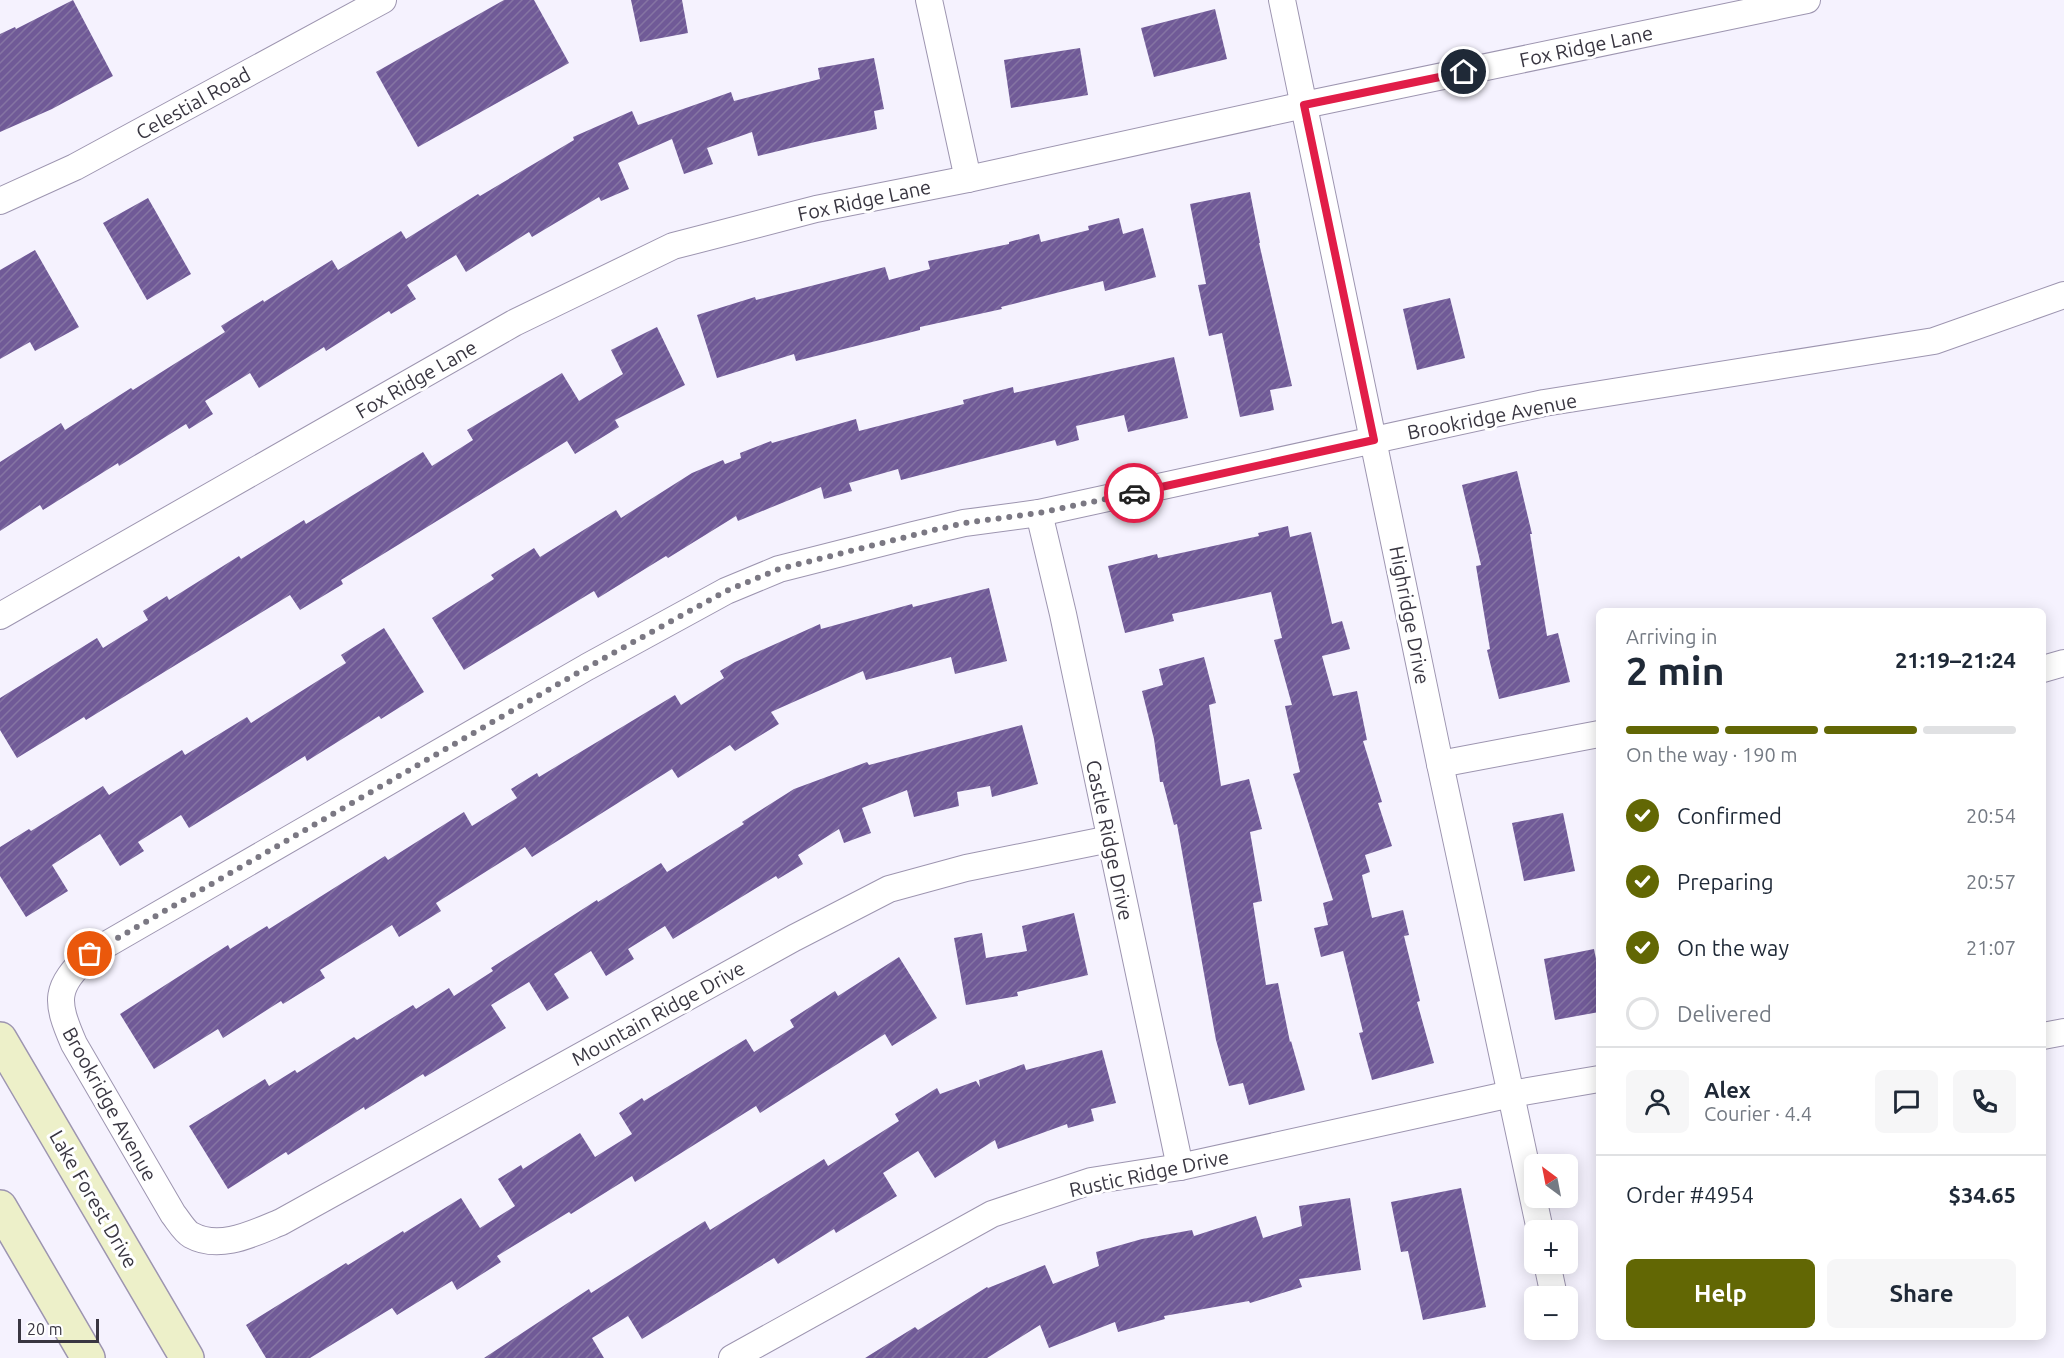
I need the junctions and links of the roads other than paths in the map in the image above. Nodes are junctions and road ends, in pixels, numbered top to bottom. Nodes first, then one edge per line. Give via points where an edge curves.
1 (383, 0) edge
2 (929, 0) edge
3 (1282, 0) edge
4 (1807, 0) edge
5 (1304, 105) junction
6 (968, 179) junction
7 (0, 201) edge
8 (2064, 295) edge
9 (1374, 440) junction
10 (1039, 513) junction
11 (0, 616) edge
12 (2064, 663) edge
13 (2046, 668) edge
14 (1596, 735) edge
15 (1440, 764) junction
16 (1110, 839) junction
17 (2064, 1032) edge
18 (2046, 1035) edge
19 (0, 1039) edge
20 (1596, 1080) edge
21 (1511, 1094) junction
22 (1180, 1167) junction
23 (0, 1207) edge
24 (1538, 1220) edge
25 (226, 1241) joint
26 (88, 1358) edge
27 (187, 1358) edge
28 (732, 1358) edge

1 - 7 street, Celestial Road via 75,167
2 - 6 street
3 - 5 street, Highridge Drive
4 - 5 street, Fox Ridge Lane
5 - 6 street, Fox Ridge Lane
5 - 9 street, Highridge Drive
6 - 11 street, Fox Ridge Lane via 816,208 673,246 514,323
8 - 9 street, Brookridge Avenue via 1934,341 1544,404
9 - 10 street, Brookridge Avenue
9 - 15 street, Highridge Drive
10 - 16 street, Castle Ridge Drive
10 - 25 street, Brookridge Avenue via 912,535 779,569 726,591 90,954 71,972 60,999 62,1016 74,1044 173,1214 190,1234
12 - 13 street
14 - 15 street
15 - 21 street, Highridge Drive
16 - 22 street, Castle Ridge Drive
16 - 25 street, Mountain Ridge Drive via 966,868 888,889 281,1221
17 - 18 street
19 - 27 main road, Lake Forest Drive
20 - 21 street, Rustic Ridge Drive
21 - 22 street, Rustic Ridge Drive
21 - 24 street, Highridge Drive
22 - 28 street, Rustic Ridge Drive via 1091,1181 992,1214
23 - 26 main road

